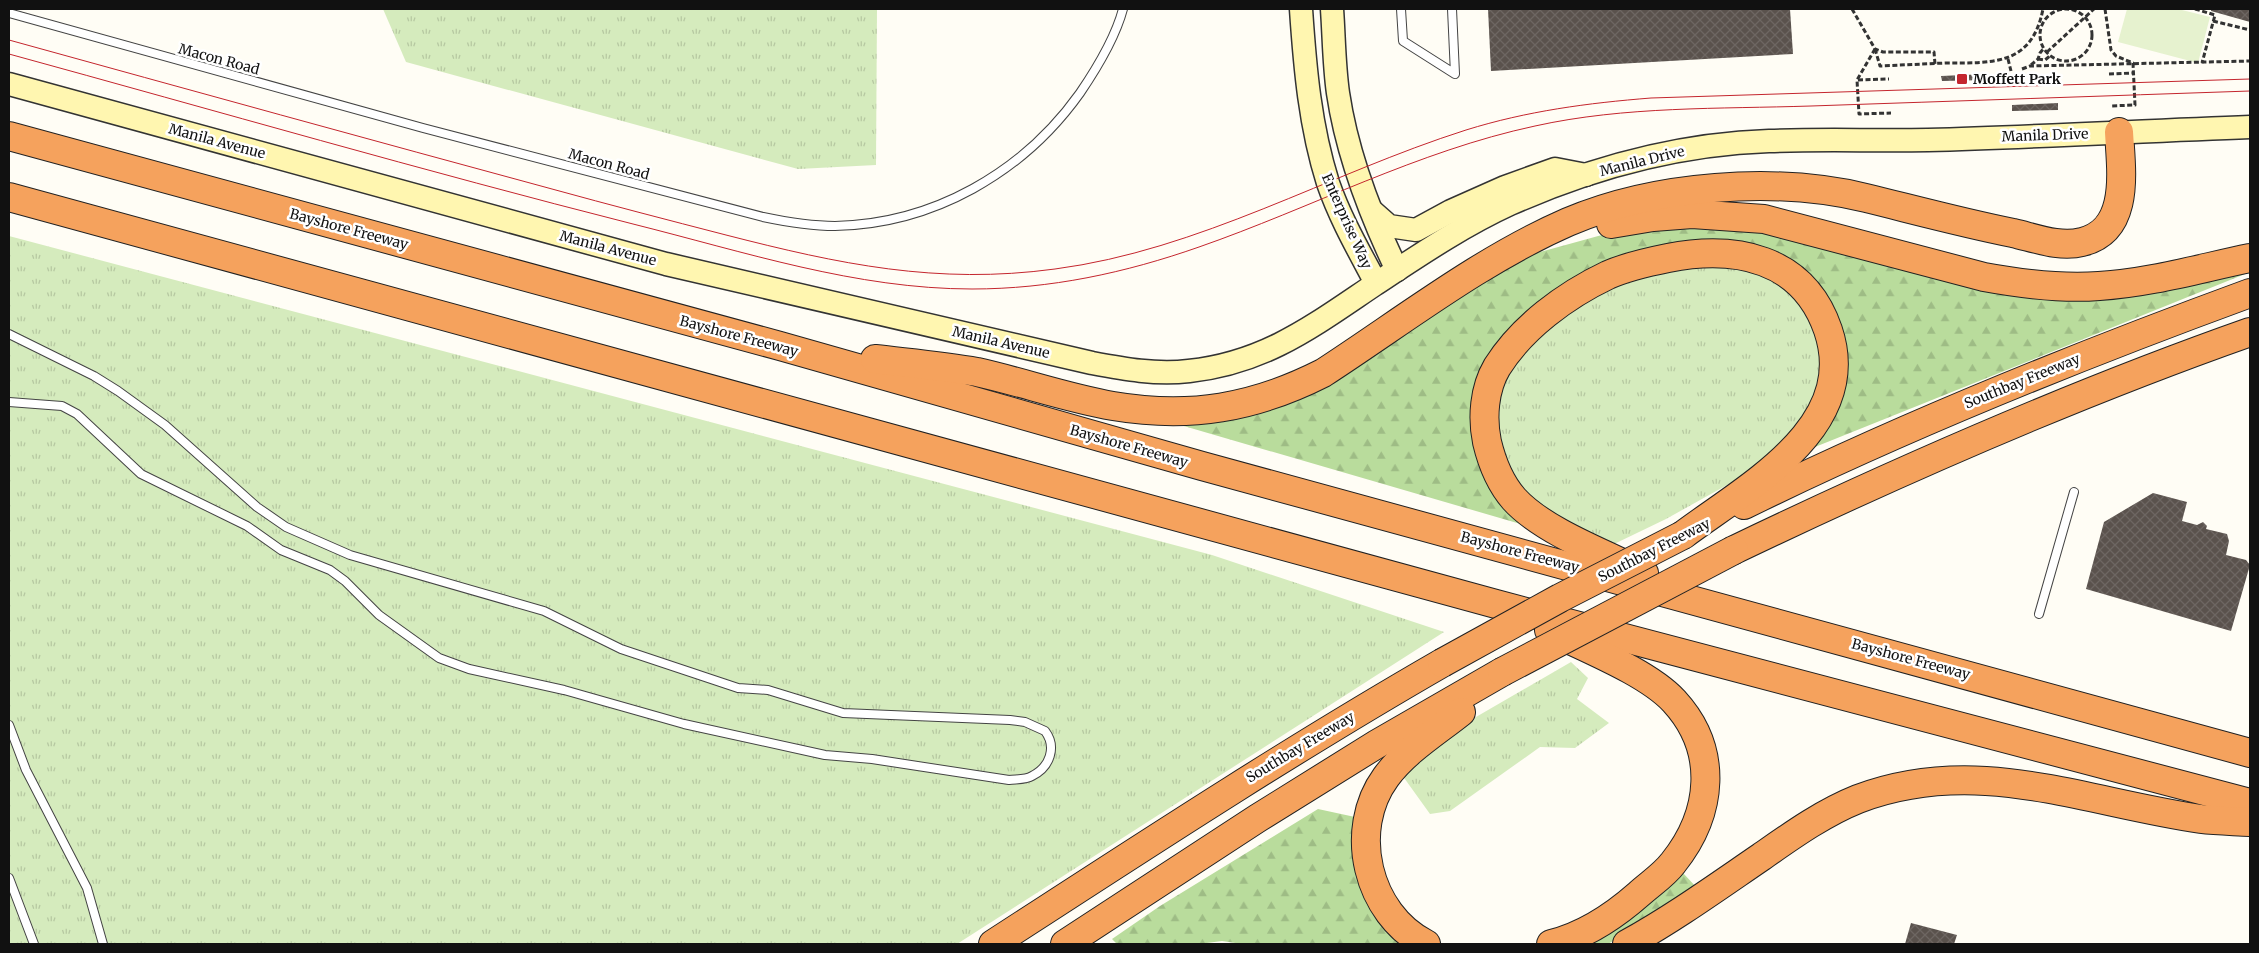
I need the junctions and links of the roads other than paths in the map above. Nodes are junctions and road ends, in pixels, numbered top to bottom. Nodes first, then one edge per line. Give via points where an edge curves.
1 (1123, 9) edge
2 (1301, 9) edge
3 (1332, 9) edge
4 (1401, 9) edge
5 (1452, 9) edge
6 (9, 14) edge
7 (9, 84) edge
8 (2250, 127) edge
9 (2119, 132) junction
10 (9, 136) edge
11 (1587, 175) junction
12 (9, 197) edge
13 (1372, 211) junction
14 (1510, 251) junction
15 (2250, 258) edge
16 (1397, 270) junction
17 (1376, 284) junction
18 (2250, 293) edge
19 (2250, 332) edge
20 (9, 334) edge
21 (780, 346) junction
22 (1214, 367) joint
23 (9, 402) edge
24 (2074, 492) dead end
25 (1683, 535) junction
26 (1705, 603) junction
27 (1496, 604) junction
28 (2039, 614) dead end
29 (1508, 676) junction
30 (9, 725) edge
31 (2250, 753) edge
32 (2250, 803) edge
33 (2250, 822) edge
34 (9, 878) edge
35 (34, 944) edge
36 (103, 944) edge
37 (993, 944) edge
38 (1065, 944) edge
39 (1426, 944) edge
40 (1551, 944) edge
41 (1627, 944) edge

1 - 6 lane, Macon Road via 1108,47 1090,79 1046,134 1018,159 984,184 946,203 908,216 869,224 834,226 798,224 763,217
2 - 17 main road, Enterprise Way via 1308,96 1319,150 1332,194
3 - 13 main road, Enterprise Way via 1343,120
4 - 5 lane via 1403,41 1455,74
7 - 22 main road, Manila Avenue via 755,286 1092,363 1156,372
8 - 9 main road, Manila Drive
9 - 11 main road, Manila Drive via 1929,140 1767,141 1677,151
9 - 14 highway via 2120,202 2114,218 2100,234 2083,242 2063,244 1862,197 1770,186 1649,197 1569,222
10 - 21 highway, Bayshore Freeway
11 - 13 main road via 1555,169 1505,187 1416,230 1389,226
11 - 16 main road, Manila Drive via 1474,222
12 - 27 highway
13 - 16 main road, Enterprise Way
14 - 15 highway via 1613,224 1692,214 1764,219 1984,277 2060,287 2145,280
14 - 21 highway via 1323,373 1266,398 1210,410 1177,413 1112,406 976,372
16 - 17 main road, Manila Drive
17 - 22 main road, Manila Drive via 1277,347
18 - 25 highway, Southbay Freeway via 2010,385 1849,454
19 - 29 highway, bridge via 2032,415 1878,481 1667,584
20 - 23 lane via 118,391 165,425 256,507 313,540 418,576 544,611 621,649 738,688 768,690 843,713 1025,722 1045,730 1050,737 1048,762 1030,777 1009,780 824,754 684,724 564,690 469,669 439,658 379,616 330,570 281,550 247,526 141,474 77,414 62,406
21 - 26 highway, Bayshore Freeway via 1192,464
24 - 28 lane
25 - 26 highway via 1788,457 1810,432 1830,390 1832,341 1823,315 1788,274 1761,259 1727,252 1692,254 1649,262 1609,275 1539,319 1496,368 1487,391 1484,413 1490,458 1514,499 1566,536
25 - 37 highway, Southbay Freeway, bridge via 1560,598 1336,724
26 - 31 highway, Bayshore Freeway
27 - 32 highway
27 - 40 highway via 1648,681 1673,700 1691,724 1701,746 1706,773 1706,792 1699,819 1672,865 1620,910 1583,932
29 - 38 highway via 1377,744
29 - 39 highway via 1409,752 1386,777 1372,804 1366,832 1367,860 1374,888 1388,912 1405,930
30 - 36 lane via 26,770 87,888
33 - 41 highway via 2202,819 2013,782 1952,780 1896,788 1858,800 1820,818 1662,925
34 - 35 lane

